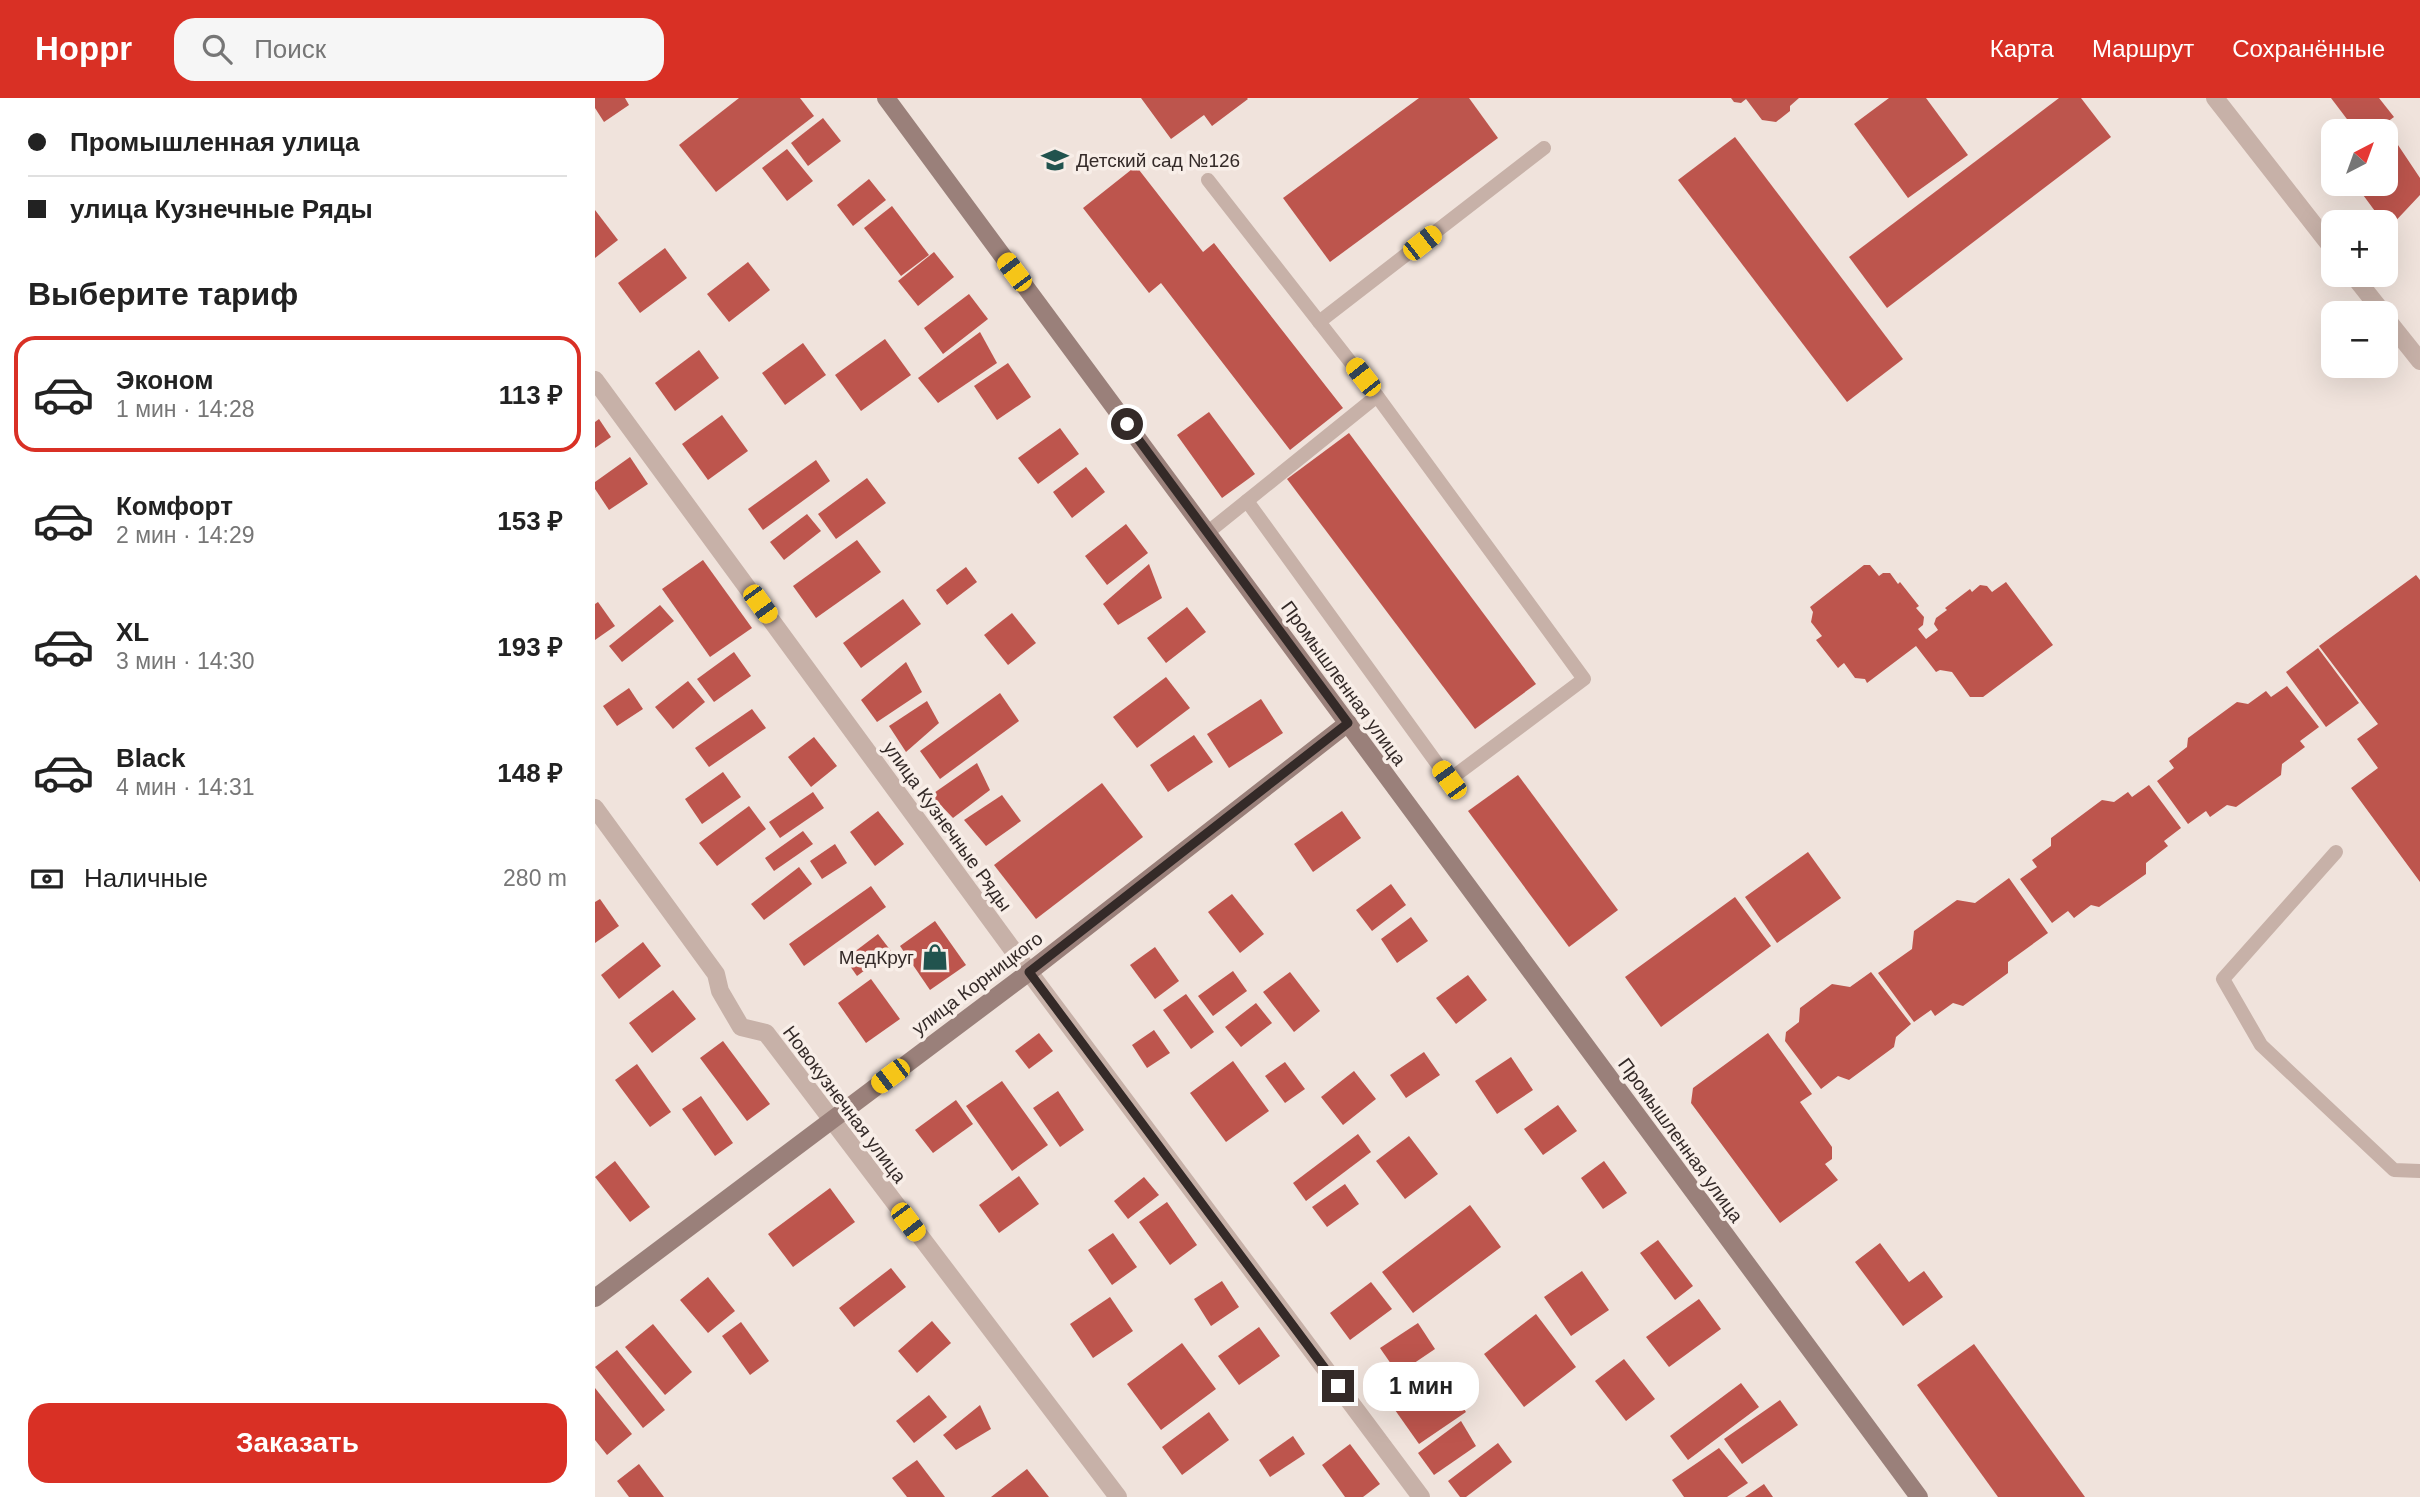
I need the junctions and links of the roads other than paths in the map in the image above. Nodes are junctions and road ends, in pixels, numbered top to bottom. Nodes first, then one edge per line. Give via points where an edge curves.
1 (886, 98) edge
2 (2215, 98) edge
3 (1545, 148) dead end
4 (1207, 180) dead end
5 (2321, 234) edge
6 (2362, 287) edge
7 (2373, 301) edge
8 (1319, 322) junction
9 (2398, 333) edge
10 (2420, 361) edge
11 (595, 380) edge
12 (1377, 396) junction
13 (1247, 501) junction
14 (1207, 533) junction
15 (1348, 723) junction
16 (595, 808) edge
17 (2336, 852) dead end
18 (1029, 972) junction
19 (831, 1120) junction
20 (2420, 1171) edge
21 (595, 1298) edge
22 (1118, 1497) edge
23 (1421, 1497) edge
24 (1919, 1497) edge

1 - 14 main road, Промышленная улица
2 - 5 street
3 - 8 lane
4 - 8 lane
6 - 7 street
8 - 12 lane
9 - 10 street
11 - 18 street, улица Кузнечные Ряды
12 - 13 lane
12 - 13 lane via 1584,679 1449,780
13 - 14 lane
14 - 15 main road, Промышленная улица
15 - 18 main road, улица Корницкого
15 - 24 main road, Промышленная улица
16 - 19 street, Новокузнечная улица via 716,974 720,991 741,1027 766,1033
17 - 20 lane via 2223,979 2261,1045 2394,1170
18 - 19 main road, улица Корницкого
18 - 23 street, улица Кузнечные Ряды
19 - 21 main road, улица Корницкого
19 - 22 street, Новокузнечная улица

